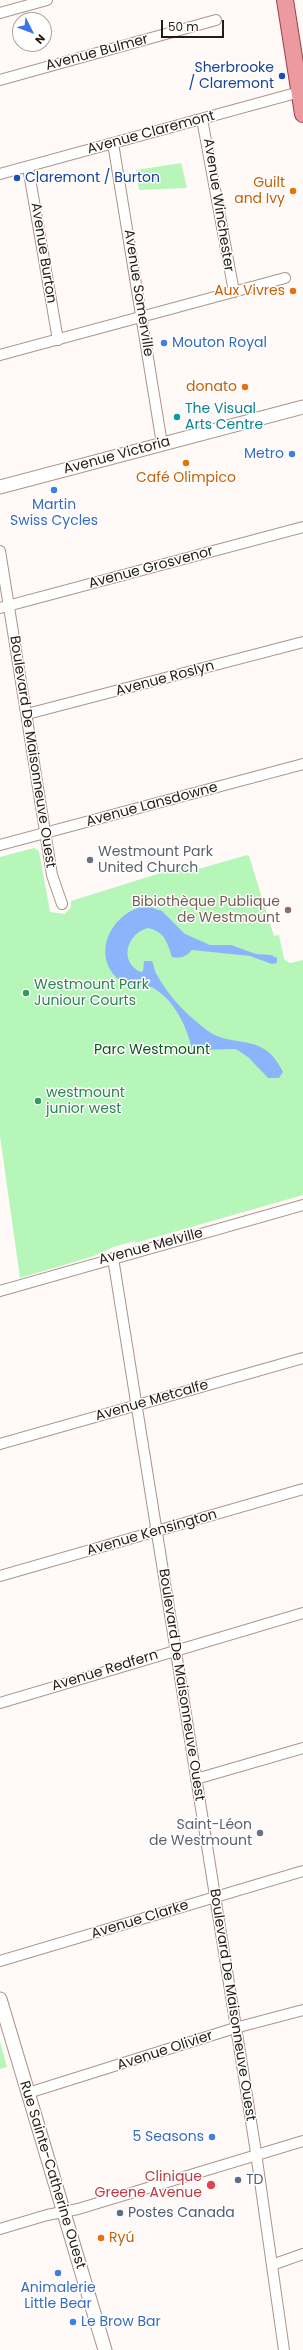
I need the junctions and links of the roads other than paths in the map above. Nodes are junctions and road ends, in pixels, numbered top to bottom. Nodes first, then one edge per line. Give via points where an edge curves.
1 (47, 0) edge
2 (285, 0) edge
3 (0, 13) edge
4 (216, 20) dead end
5 (0, 80) edge
6 (301, 92) edge
7 (303, 114) edge
8 (202, 119) junction
9 (113, 142) junction
10 (28, 166) junction
11 (0, 174) edge
12 (285, 278) dead end
13 (234, 292) junction
14 (141, 317) junction
15 (58, 340) junction
16 (0, 356) edge
17 (303, 406) edge
18 (162, 444) junction
19 (0, 487) edge
20 (303, 528) edge
21 (0, 551) edge
22 (4, 607) edge
23 (303, 642) edge
24 (27, 714) junction
25 (303, 764) edge
26 (46, 834) junction
27 (0, 845) edge
28 (62, 904) dead end
29 (303, 1205) edge
30 (113, 1258) junction
31 (0, 1291) edge
32 (303, 1358) edge
33 (136, 1406) junction
34 (0, 1444) edge
35 (303, 1488) edge
36 (156, 1532) junction
37 (0, 1576) edge
38 (303, 1613) edge
39 (176, 1650) junction
40 (0, 1703) edge
41 (303, 1748) edge
42 (196, 1778) junction
43 (303, 1871) edge
44 (215, 1897) junction
45 (0, 1961) edge
46 (0, 1999) edge
47 (303, 2010) edge
48 (236, 2028) junction
49 (28, 2093) junction
50 (303, 2141) edge
51 (256, 2155) junction
52 (62, 2212) junction
53 (0, 2229) edge
54 (303, 2254) edge
55 (272, 2265) junction
56 (105, 2350) edge
57 (284, 2350) edge

1 - 3 street
2 - 6 main road
4 - 5 street, Avenue Bulmer
6 - 7 main road
6 - 8 street, Avenue Claremont
8 - 9 street, Avenue Claremont
8 - 13 street, Avenue Winchester
9 - 10 street, Avenue Claremont
9 - 14 street, Avenue Somerville
10 - 11 street, Avenue Claremont
10 - 15 street, Avenue Burton
12 - 13 street
13 - 14 street
14 - 15 street
14 - 18 street, Avenue Somerville
15 - 16 street
17 - 18 street, Avenue Victoria
18 - 19 street, Avenue Victoria
20 - 22 street, Avenue Grosvenor
21 - 22 street, Boulevard De Maisonneuve Ouest
22 - 24 street, Boulevard De Maisonneuve Ouest
23 - 24 street, Avenue Roslyn
24 - 26 street, Boulevard De Maisonneuve Ouest
25 - 26 street, Avenue Lansdowne
26 - 27 street, Avenue Lansdowne
26 - 28 street, Boulevard De Maisonneuve Ouest via 54,881
29 - 30 street, Avenue Melville
30 - 31 street, Avenue Melville
30 - 33 street, Boulevard De Maisonneuve Ouest
32 - 33 street, Avenue Metcalfe
33 - 34 street, Avenue Metcalfe
33 - 36 street, Boulevard De Maisonneuve Ouest
35 - 36 street, Avenue Kensington
36 - 37 street, Avenue Kensington
36 - 39 street, Boulevard De Maisonneuve Ouest
38 - 39 street, Avenue Redfern
39 - 40 street, Avenue Redfern
39 - 42 street, Boulevard De Maisonneuve Ouest
41 - 42 street
42 - 44 street, Boulevard De Maisonneuve Ouest
43 - 44 street, Avenue Clarke
44 - 45 street, Avenue Clarke
44 - 48 street, Boulevard De Maisonneuve Ouest
46 - 49 street, Rue Sainte-Catherine Ouest
47 - 48 street, Avenue Olivier
48 - 49 street, Avenue Olivier
48 - 51 street, Boulevard De Maisonneuve Ouest
49 - 52 street, Rue Sainte-Catherine Ouest
50 - 51 street
51 - 52 street
51 - 55 street, Boulevard De Maisonneuve Ouest
52 - 53 street
52 - 56 street, Rue Sainte-Catherine Ouest
54 - 55 street
55 - 57 street, Boulevard De Maisonneuve Ouest

